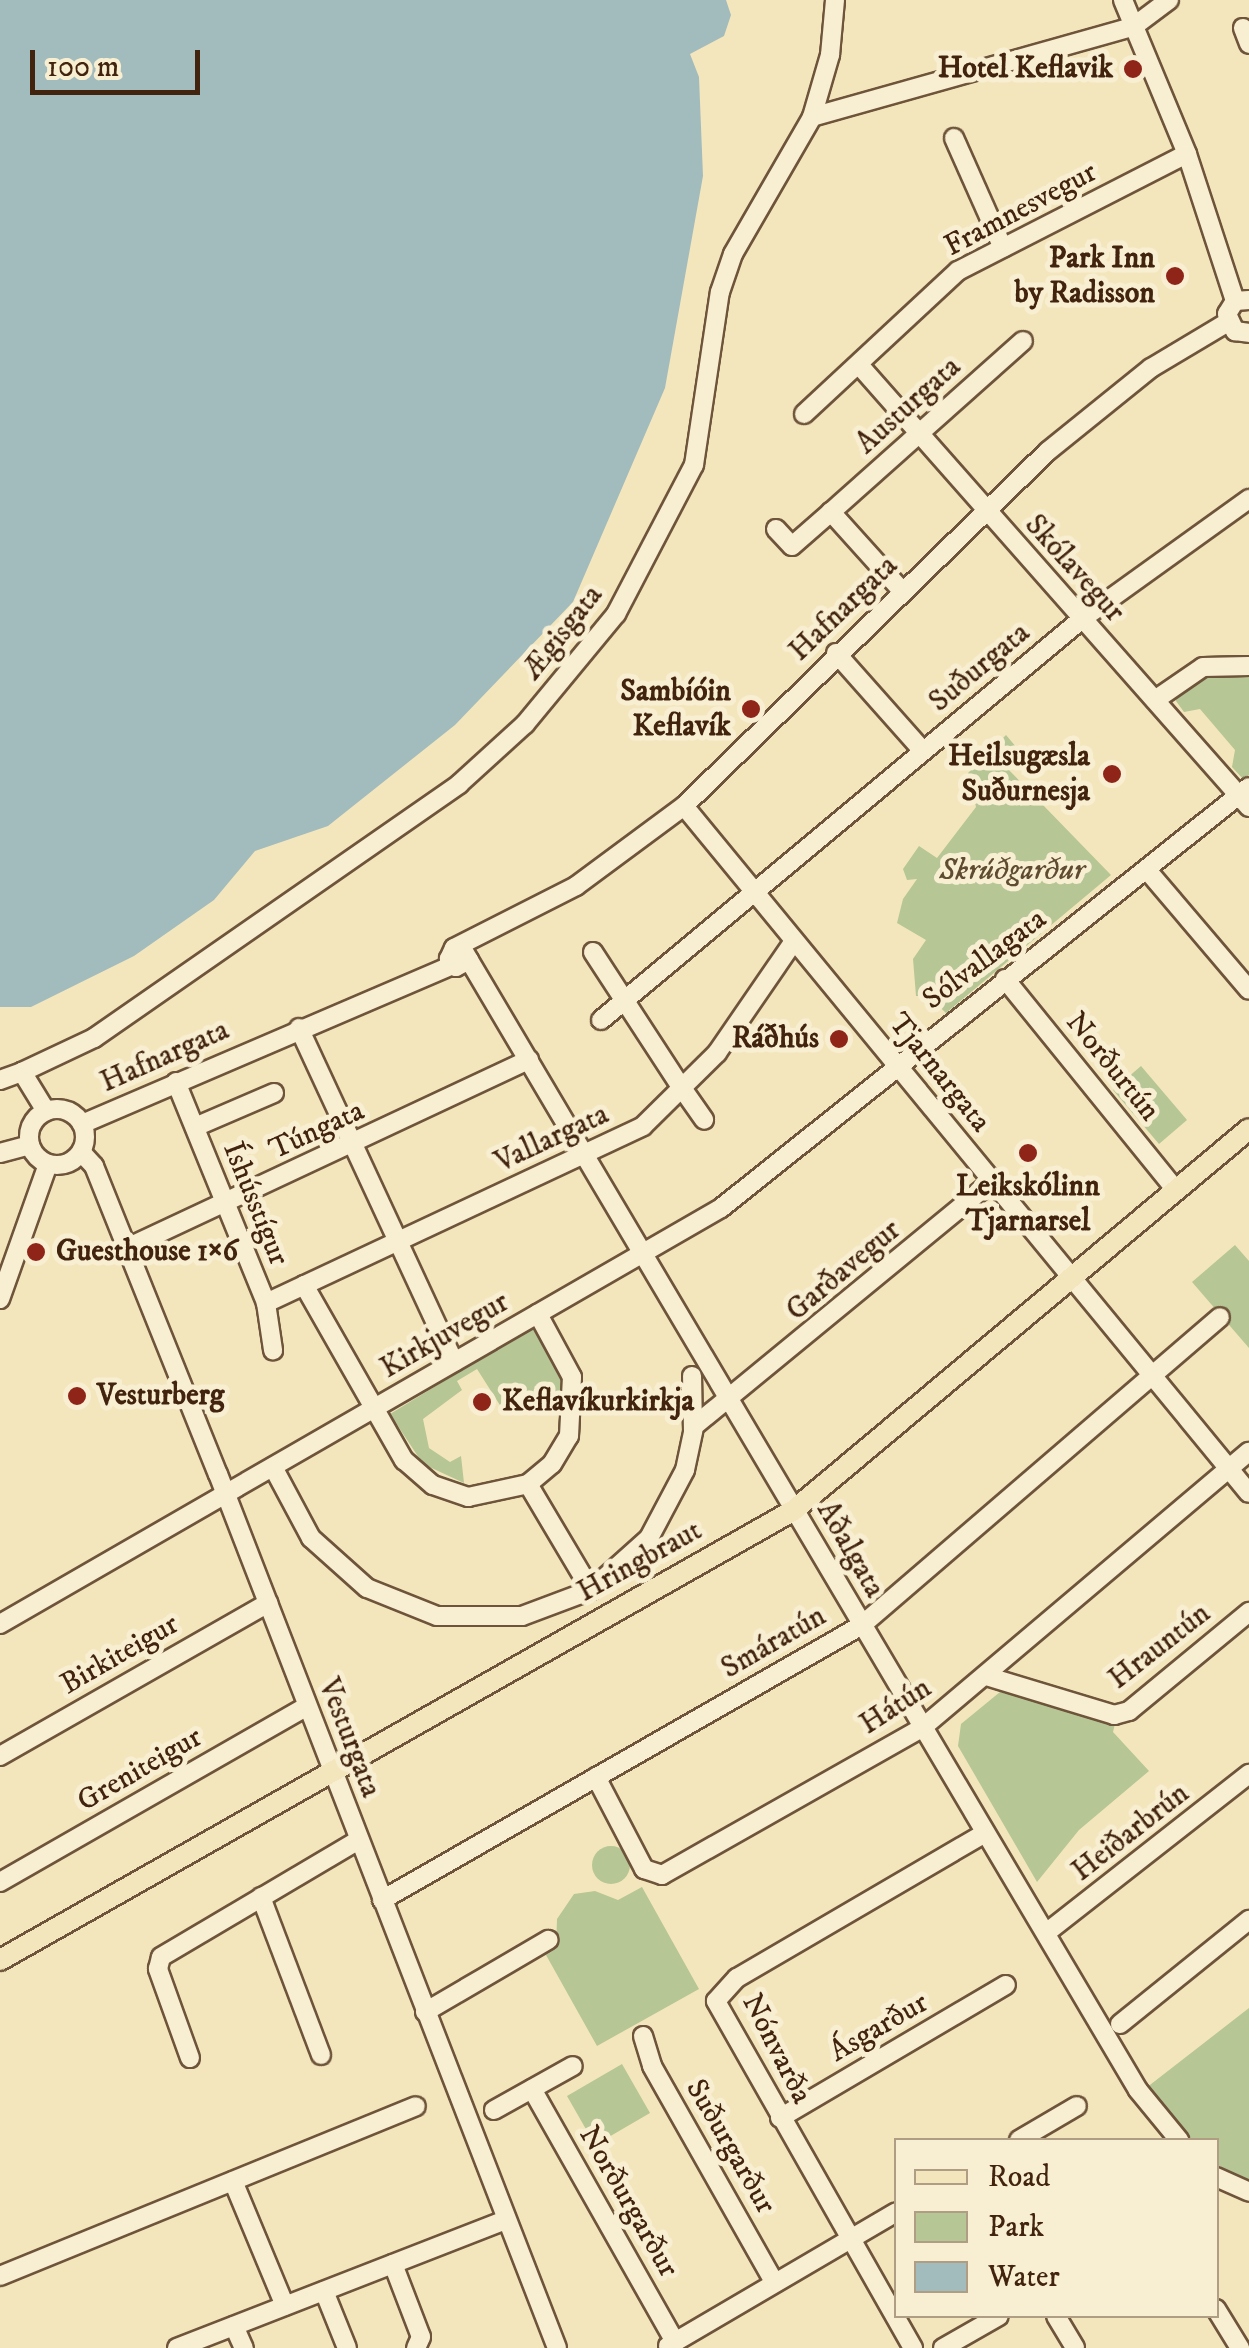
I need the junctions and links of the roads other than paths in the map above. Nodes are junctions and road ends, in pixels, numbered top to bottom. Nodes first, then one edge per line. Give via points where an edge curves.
1 (835, 0) edge
2 (1123, 0) edge
3 (1169, 0) edge
4 (1133, 27) junction
5 (812, 117) junction
6 (954, 138) dead end
7 (1187, 154) junction
8 (1003, 248) junction
9 (1242, 301) edge
10 (1228, 322) junction
11 (1249, 333) edge
12 (1023, 341) dead end
13 (860, 366) junction
14 (804, 414) dead end
15 (919, 434) junction
16 (1249, 499) edge
17 (986, 511) junction
18 (831, 512) junction
19 (776, 529) dead end
20 (903, 592) junction
21 (1082, 619) junction
22 (836, 653) junction
23 (1249, 666) edge
24 (1154, 700) junction
25 (923, 751) junction
26 (1246, 797) edge
27 (684, 806) junction
28 (1147, 870) junction
29 (754, 892) junction
30 (794, 941) junction
31 (593, 952) dead end
32 (457, 960) junction
33 (1005, 979) junction
34 (1249, 990) edge
35 (626, 1004) junction
36 (601, 1020) dead end
37 (299, 1028) junction
38 (529, 1060) junction
39 (896, 1064) junction
40 (22, 1072) junction
41 (0, 1080) edge
42 (176, 1082) junction
43 (681, 1087) junction
44 (274, 1093) dead end
45 (46, 1111) junction
46 (704, 1120) dead end
47 (82, 1124) junction
48 (194, 1127) junction
49 (1247, 1134) edge
50 (30, 1145) junction
51 (353, 1146) junction
52 (81, 1152) junction
53 (0, 1153) edge
54 (586, 1157) junction
55 (48, 1164) junction
56 (992, 1181) junction
57 (1176, 1190) junction
58 (226, 1204) junction
59 (396, 1240) junction
60 (127, 1248) junction
61 (642, 1254) junction
62 (1072, 1278) junction
63 (304, 1285) junction
64 (0, 1299) edge
65 (266, 1303) junction
66 (538, 1314) junction
67 (1220, 1317) dead end
68 (273, 1350) dead end
69 (454, 1362) junction
70 (1152, 1374) junction
71 (692, 1376) dead end
72 (731, 1403) junction
73 (374, 1409) junction
74 (694, 1427) junction
75 (1249, 1452) edge
76 (273, 1467) junction
77 (1229, 1468) junction
78 (528, 1484) junction
79 (1249, 1492) edge
80 (226, 1494) junction
81 (794, 1510) junction
82 (591, 1590) junction
83 (268, 1603) junction
84 (1249, 1612) edge
85 (0, 1624) edge
86 (862, 1625) junction
87 (986, 1676) junction
88 (307, 1706) junction
89 (922, 1728) junction
90 (0, 1756) edge
91 (332, 1769) junction
92 (1249, 1774) edge
93 (596, 1777) junction
94 (985, 1833) junction
95 (359, 1840) junction
96 (0, 1882) edge
97 (261, 1896) junction
98 (382, 1900) junction
99 (1249, 1920) edge
100 (1046, 1934) junction
101 (548, 1940) dead end
102 (0, 1960) edge
103 (1006, 1985) dead end
104 (425, 2012) junction
105 (1120, 2024) dead end
106 (643, 2036) dead end
107 (322, 2056) dead end
108 (190, 2058) dead end
109 (573, 2066) dead end
110 (532, 2089) junction
111 (416, 2106) dead end
112 (1077, 2106) dead end
113 (494, 2110) dead end
114 (780, 2118) junction
115 (1021, 2138) edge
116 (1177, 2138) edge
117 (233, 2180) junction
118 (1219, 2181) edge
119 (1249, 2192) edge
120 (894, 2213) edge
121 (506, 2220) junction
122 (850, 2239) junction
123 (393, 2264) junction
124 (0, 2276) edge
125 (775, 2284) junction
126 (324, 2291) junction
127 (284, 2306) junction
128 (894, 2314) edge
129 (1219, 2314) edge
130 (896, 2318) edge
131 (996, 2318) edge
132 (1057, 2318) edge
133 (234, 2326) junction
134 (670, 2345) edge
135 (177, 2348) edge
136 (244, 2348) edge
137 (346, 2348) edge
138 (416, 2348) edge
139 (557, 2348) edge
140 (914, 2348) edge
141 (944, 2348) edge
142 (1075, 2348) edge
143 (1240, 2348) edge

1 - 5 street, Ægisgata via 830,55
2 - 4 street
3 - 4 street
4 - 5 street
4 - 7 street
5 - 40 street, Ægisgata via 724,279 706,351 694,465 649,559 578,663 460,784 94,1038
6 - 8 street
7 - 8 street, Framnesvegur
7 - 9 street
8 - 13 street, Framnesvegur via 958,271
9 - 10 street
10 - 11 street
10 - 17 street, Hafnargata via 1150,368
12 - 15 street, Austurgata
13 - 14 street, Framnesvegur
13 - 15 street, Skólavegur
15 - 17 street, Skólavegur
15 - 18 street, Austurgata
16 - 21 street, Suðurgata
17 - 20 street, Hafnargata
17 - 21 street, Skólavegur
18 - 19 street, Austurgata via 792,546
18 - 20 street
20 - 22 street, Hafnargata
21 - 24 street, Skólavegur
21 - 25 street, Suðurgata
22 - 25 street
22 - 27 street, Hafnargata
23 - 24 street via 1203,668
24 - 26 street, Skólavegur
25 - 29 street, Suðurgata
26 - 28 street, Sólvallagata
27 - 29 street, Tjarnargata
27 - 32 street, Hafnargata via 576,886 495,930
28 - 33 street, Sólvallagata
28 - 34 street
29 - 30 street, Tjarnargata
29 - 35 street
30 - 39 street, Tjarnargata
30 - 43 street, Vallargata
31 - 35 street
32 - 37 street, Hafnargata
32 - 38 street, Aðalgata via 482,982
33 - 39 street, Sólvallagata
33 - 57 street, Norðurtún
35 - 36 street
35 - 43 street
37 - 42 street, Hafnargata
37 - 51 street
38 - 51 street, Túngata
38 - 54 street, Aðalgata
39 - 56 street, Tjarnargata
39 - 61 street, Kirkjuvegur via 721,1208
40 - 41 street, Ægisgata
40 - 45 street
42 - 47 street, Hafnargata
42 - 48 street, Íshússtígur
43 - 46 street
43 - 54 street, Vallargata via 643,1126
44 - 48 street
45 - 47 street via 64,1109
45 - 50 street via 32,1122
47 - 52 street
48 - 58 street, Íshússtígur
49 - 57 main road, Hringbraut
50 - 53 street
50 - 55 street
51 - 58 street, Túngata
51 - 59 street
52 - 55 street via 63,1164
52 - 60 street, Vesturgata via 94,1166
54 - 59 street, Vallargata
54 - 61 street, Aðalgata
55 - 64 street
56 - 62 street, Tjarnargata
56 - 72 street, Garðavegur
57 - 62 main road, Hringbraut
58 - 60 street, Túngata
58 - 65 street, Íshússtígur
59 - 63 street, Vallargata
59 - 69 street
60 - 80 street, Vesturgata
61 - 66 street, Kirkjuvegur
61 - 72 street, Aðalgata
62 - 70 street, Tjarnargata
62 - 81 main road, Hringbraut
63 - 65 street, Vallargata
63 - 73 street
65 - 68 street, Íshússtígur
66 - 69 street, Kirkjuvegur
66 - 78 street via 568,1366 575,1401 564,1446
67 - 70 street
69 - 73 street, Kirkjuvegur
70 - 77 street, Tjarnargata
70 - 86 street, Smáratún
71 - 74 street
72 - 74 street, Garðavegur
72 - 81 street, Aðalgata
73 - 76 street, Kirkjuvegur
73 - 78 street via 404,1460 433,1485 481,1497
74 - 82 street via 685,1470 660,1522 636,1553
75 - 77 street, Hátún
76 - 80 street, Kirkjuvegur
76 - 82 street via 300,1523 323,1552 401,1605 493,1620 550,1609
77 - 79 street, Tjarnargata
77 - 87 street, Hátún via 1011,1648
78 - 82 street
80 - 83 street, Vesturgata
80 - 85 street, Kirkjuvegur
81 - 86 street, Aðalgata
81 - 91 main road, Hringbraut
83 - 88 street, Vesturgata
83 - 90 street, Birkiteigur
84 - 87 street, Hrauntún via 1130,1711 1114,1714
86 - 89 street, Aðalgata
86 - 93 street, Smáratún
87 - 89 street, Hátún
88 - 91 street, Vesturgata
88 - 96 street, Greniteigur
89 - 93 street, Hátún via 659,1876 644,1870
89 - 94 street, Aðalgata
91 - 95 street, Vesturgata
91 - 102 main road, Hringbraut
92 - 100 street, Heiðarbrún
93 - 98 street, Smáratún
94 - 100 street, Aðalgata
94 - 114 street, Nónvarða via 720,1991 718,2011
95 - 97 street
95 - 98 street, Vesturgata
97 - 107 street
97 - 108 street via 158,1961
98 - 104 street, Vesturgata
99 - 105 street
100 - 116 street, Aðalgata via 1138,2090
101 - 104 street
103 - 114 street, Ásgarður
104 - 121 street, Vesturgata
106 - 125 street, Suðurgarður via 652,2066
109 - 110 street
110 - 113 street
110 - 134 street, Norðurgarður
111 - 117 street
112 - 115 street
114 - 122 street, Nónvarða
117 - 124 street
117 - 127 street
118 - 119 street
120 - 122 street
121 - 123 street
121 - 139 street, Vesturgata
122 - 125 street
122 - 128 street, Nónvarða
123 - 126 street
123 - 138 street via 421,2336
125 - 134 street
126 - 127 street
126 - 137 street
127 - 133 street
129 - 143 street
130 - 140 street, Nónvarða
131 - 141 street
132 - 142 street
133 - 135 street
133 - 136 street

